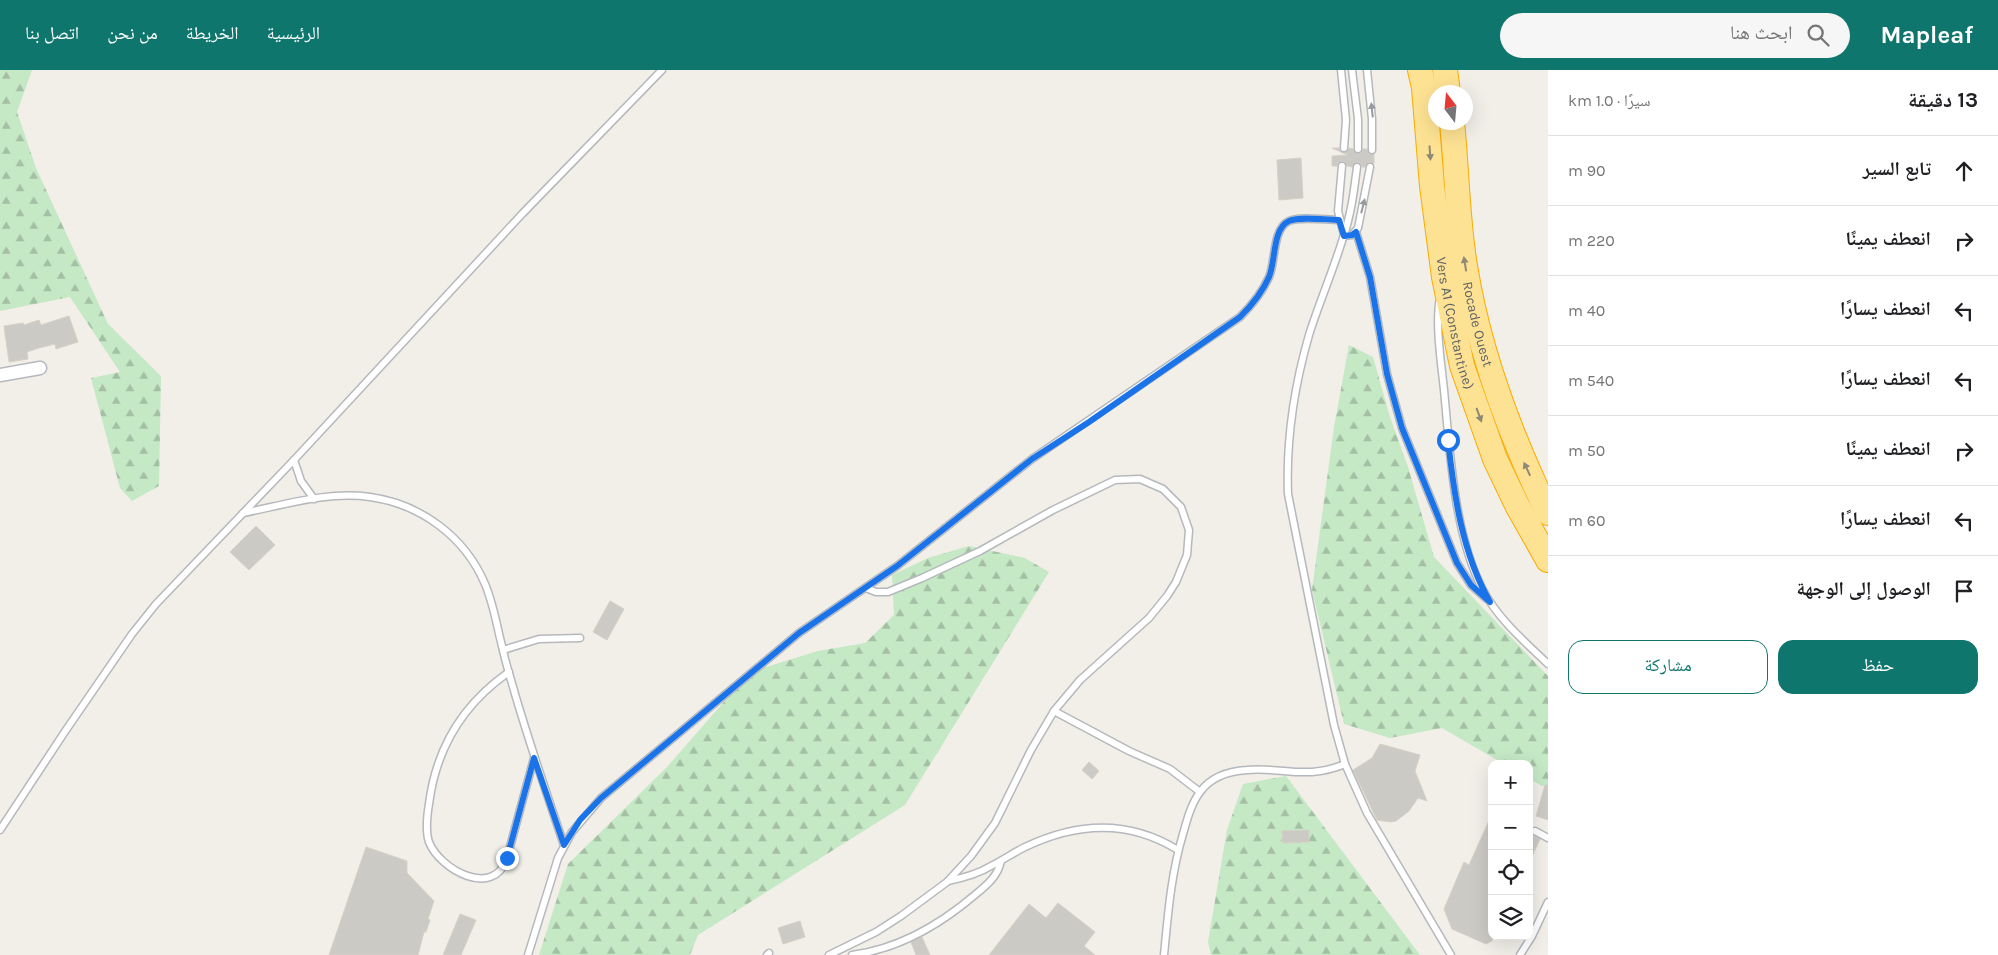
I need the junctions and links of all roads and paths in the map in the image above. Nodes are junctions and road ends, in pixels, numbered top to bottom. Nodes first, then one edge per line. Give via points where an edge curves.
1 (662, 70) edge
2 (1341, 70) edge
3 (1352, 70) edge
4 (1366, 70) edge
5 (1420, 70) edge
6 (1445, 70) edge
7 (1447, 85) edge
8 (1453, 130) edge
9 (1344, 148) dead end
10 (1358, 149) dead end
11 (1372, 150) dead end
12 (1342, 166) dead end
13 (1357, 167) dead end
14 (1370, 168) dead end
15 (1339, 220) junction
16 (1356, 232) junction
17 (1344, 236) junction
18 (1444, 277) junction
19 (40, 368) dead end
20 (0, 375) edge
21 (294, 460) junction
22 (314, 499) junction
23 (243, 513) junction
24 (1548, 513) edge
25 (1548, 560) edge
26 (866, 588) junction
27 (1490, 602) junction
28 (580, 638) dead end
29 (502, 650) junction
30 (1548, 664) edge
31 (509, 672) junction
32 (1054, 711) junction
33 (534, 758) junction
34 (1345, 764) junction
35 (1200, 792) junction
36 (0, 830) edge
37 (1535, 830) dead end
38 (1548, 838) edge
39 (564, 845) junction
40 (1178, 850) junction
41 (1001, 861) junction
42 (946, 882) junction
43 (1548, 902) edge
44 (528, 955) edge
45 (829, 955) edge
46 (852, 955) edge
47 (1164, 955) edge
48 (1451, 955) edge
49 (1520, 955) edge

1 - 21 lane via 523,212
2 - 9 lane
3 - 10 lane
11 -> 4 lane
5 -> 18 highway, Vers A1 (Constantine)
6 - 7 highway
24 -> 8 highway, Rocade Ouest via 1509,427 1473,308 1459,218
12 - 15 lane
13 - 17 lane
16 -> 14 lane
15 - 17 lane
15 - 26 lane via 1292,220 1284,225 1278,234 1269,276 1257,298 1240,317 1032,459
16 - 17 lane
16 - 27 lane via 1370,277 1387,374 1402,428 1457,563 1471,585
17 - 34 lane via 1310,335 1289,430 1286,462 1293,525
18 -> 25 highway, Vers A1 (Constantine) via 1462,366 1478,413 1499,467
18 - 27 lane via 1439,333 1455,493 1470,558
19 - 20 street
21 - 22 lane via 300,481
21 - 23 lane
22 - 23 lane
22 - 29 lane via 351,496 388,500 420,513 441,527 459,544 478,570 490,600
23 - 36 lane via 174,584 132,634
26 - 32 lane via 888,592 922,578 1115,480 1140,479 1163,488 1181,507 1189,530 1187,555 1176,582 1149,618 1095,665
26 - 39 lane via 778,650 601,798 580,820
27 - 30 lane
28 - 29 lane via 539,639
29 - 31 lane
31 - 33 lane
31 - 33 lane via 483,692 463,714 437,767 430,795 428,840 444,864 460,874 477,878 494,876 502,868
32 - 35 lane via 1170,770
32 - 42 lane via 994,823 971,856
33 - 39 lane
34 - 35 lane via 1310,773 1259,769 1237,771 1214,780
34 - 48 lane via 1367,813
35 - 40 lane
37 - 38 lane
39 - 44 lane
40 - 41 lane via 1138,831 1091,828 1052,836
40 - 47 lane via 1171,882
41 - 42 lane via 977,873
41 - 46 lane via 989,883 954,913 884,947
42 - 45 lane via 892,922
43 - 49 lane

